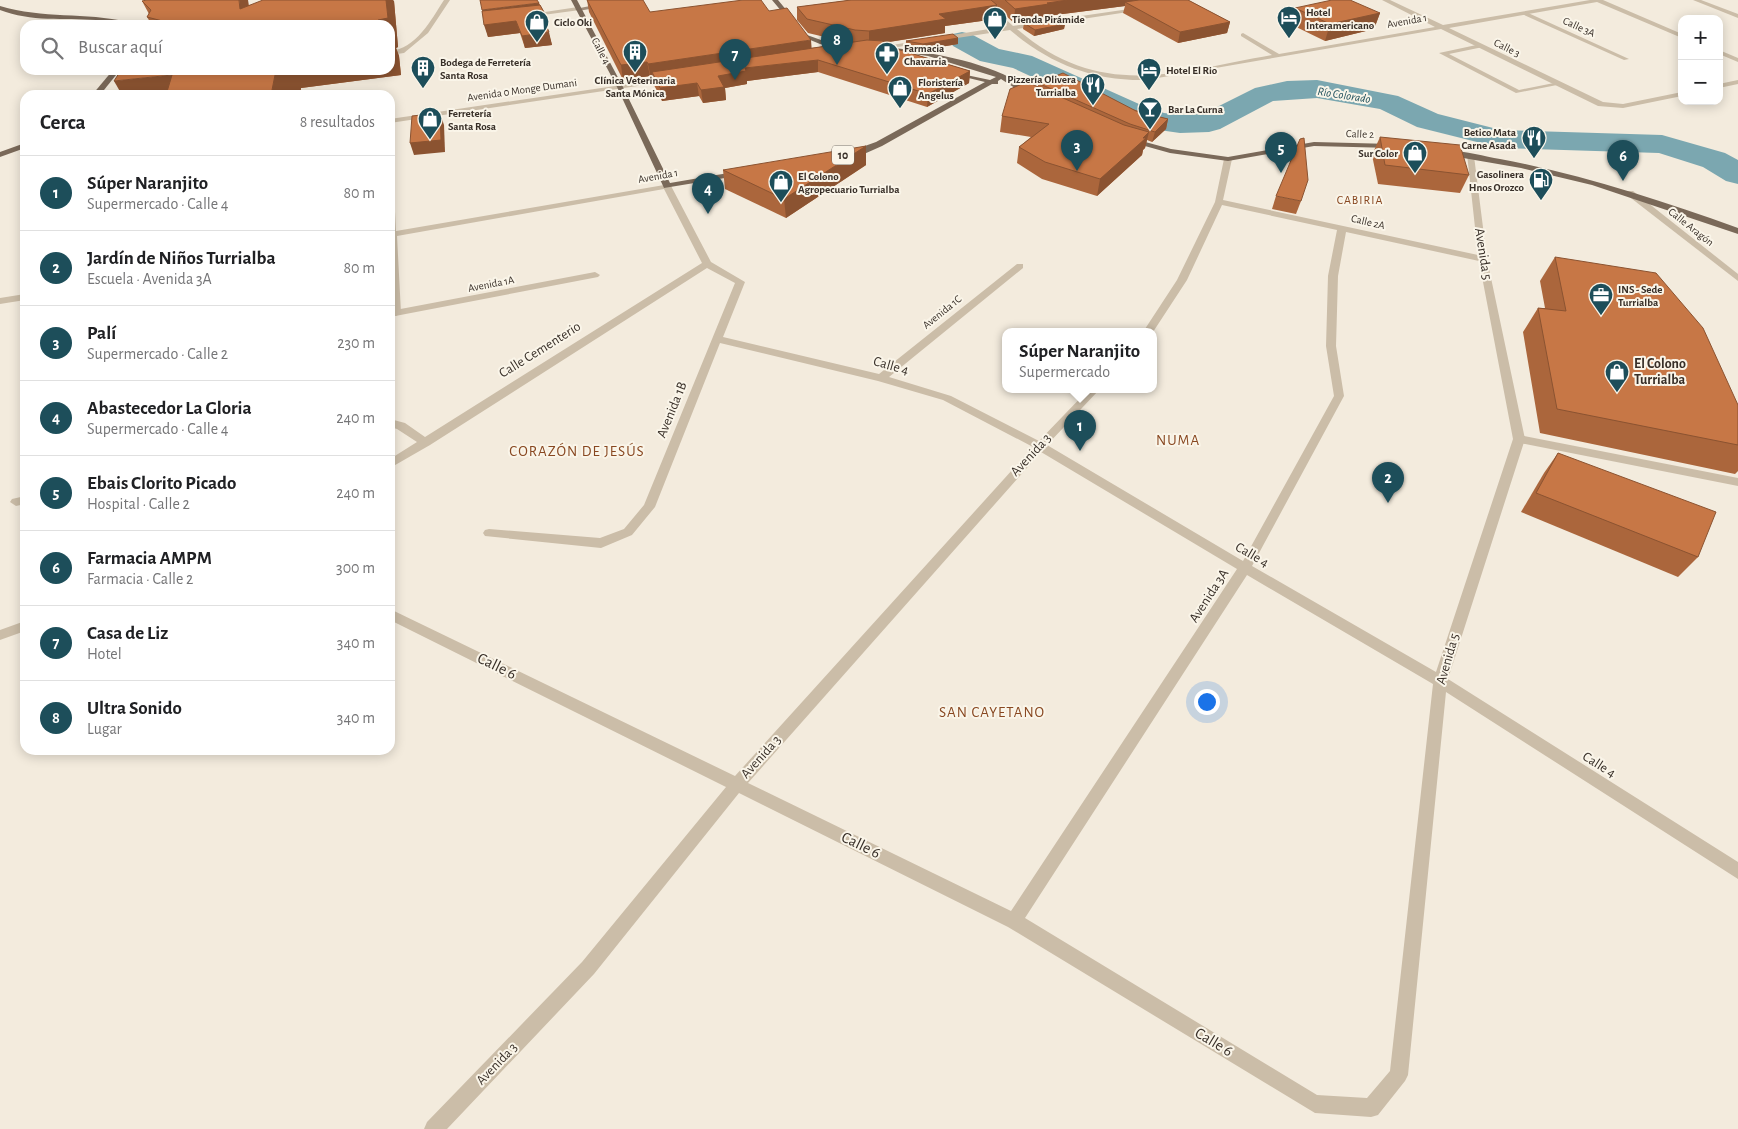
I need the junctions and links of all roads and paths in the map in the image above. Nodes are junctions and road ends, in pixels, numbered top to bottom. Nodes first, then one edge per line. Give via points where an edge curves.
1 (446, 0) edge
2 (574, 0) edge
3 (775, 0) edge
4 (981, 0) edge
5 (1385, 0) edge
6 (1598, 0) edge
7 (1696, 0) edge
8 (617, 4) edge
9 (1149, 6) edge
10 (0, 8) edge
11 (578, 9) junction
12 (1524, 13) junction
13 (799, 15) edge
14 (519, 16) edge
15 (790, 16) junction
16 (1738, 16) edge
17 (110, 20) edge
18 (1013, 27) junction
19 (1442, 27) junction
20 (1678, 34) edge
21 (1243, 35) dead end
22 (805, 36) junction
23 (925, 41) junction
24 (1481, 46) junction
25 (873, 48) junction
26 (855, 49) joint
27 (864, 49) edge
28 (814, 50) edge
29 (900, 50) junction
30 (395, 53) edge
31 (846, 53) edge
32 (1723, 54) edge
33 (1277, 55) junction
34 (1626, 59) dead end
35 (905, 60) edge
36 (1738, 60) edge
37 (942, 70) edge
38 (116, 75) edge
39 (1002, 76) junction
40 (677, 79) edge
41 (992, 82) junction
42 (1738, 82) edge
43 (1559, 84) junction
44 (1016, 85) junction
45 (1723, 85) edge
46 (620, 87) junction
47 (101, 90) edge
48 (1678, 95) edge
49 (1039, 100) edge
50 (395, 120) edge
51 (1124, 138) edge
52 (20, 147) edge
53 (1398, 147) edge
54 (1434, 151) edge
55 (0, 155) edge
56 (842, 155) edge
57 (1470, 156) junction
58 (1228, 159) junction
59 (744, 172) edge
60 (667, 186) junction
61 (1630, 193) junction
62 (1219, 202) junction
63 (1342, 228) junction
64 (1738, 231) edge
65 (395, 234) edge
66 (1483, 259) junction
67 (707, 264) junction
68 (1020, 266) dead end
69 (595, 275) dead end
70 (1738, 278) edge
71 (20, 298) edge
72 (0, 301) edge
73 (395, 314) edge
74 (1151, 328) edge
75 (718, 339) junction
76 (881, 378) junction
77 (1091, 393) edge
78 (395, 424) edge
79 (1519, 439) junction
80 (426, 442) junction
81 (1040, 446) junction
82 (395, 461) edge
83 (1738, 482) edge
84 (489, 533) dead end
85 (1245, 568) junction
86 (395, 616) edge
87 (20, 628) edge
88 (0, 635) edge
89 (1440, 681) junction
90 (737, 784) junction
91 (1738, 871) edge
92 (1014, 920) junction
93 (1315, 1104) joint
94 (434, 1129) edge

1 - 30 street via 426,32 402,52
2 - 11 main road, Calle 4
3 - 15 main road
4 - 18 street, Avenida 1
5 - 19 street, Calle 3
6 - 12 street, Avenida 1
6 - 20 street
7 - 16 street
8 - 11 street
9 - 18 street
10 - 17 main road via 29,16
11 - 14 street
11 - 46 main road, Calle 4
12 - 19 street, Avenida 1
12 - 34 street, Calle 3A
13 - 15 street
15 - 22 main road
18 - 23 street
18 - 33 street, Avenida 1 via 1055,58 1091,73 1130,79
19 - 24 street, Calle 3
19 - 33 street, Avenida 1
21 - 33 street
22 - 26 main road
22 - 28 main road
23 - 25 street
23 - 29 street
24 - 43 street, Calle 3
24 - 43 street via 1442,53 1518,92
25 - 27 street
25 - 29 main road
25 - 35 main road
26 - 31 street
29 - 39 main road via 928,54
32 - 36 street
37 - 41 main road
38 - 47 main road
39 - 41 main road, 10
39 - 44 main road
40 - 46 street, Avenida 0 Monge Dumani
41 - 44 main road
41 - 56 main road, 10 via 878,144 861,152
42 - 45 street
43 - 48 street, Calle 3 via 1601,104 1623,106
44 - 49 main road
46 - 50 street, Avenida 0 Monge Dumani
46 - 60 main road, Calle 4
51 - 58 main road, Calle 2 via 1170,151
52 - 55 main road
53 - 58 main road, Calle 2 via 1314,144
54 - 57 main road
57 - 61 main road via 1525,166
57 - 66 street, Avenida 5
58 - 62 street
59 - 60 main road, Avenida 1
60 - 65 street, Avenida 1
60 - 67 street, Calle 4
61 - 64 main road
61 - 70 street, Calle Aragón
62 - 63 street, Calle 2A
62 - 74 street via 1182,280
63 - 66 street, Calle 2A
63 - 85 street, Avenida 3A via 1333,276 1331,346 1339,396
66 - 79 street, Avenida 5
67 - 75 street, Avenida 1B via 740,282
67 - 80 street, Calle Cementerio
68 - 76 street, Avenida 1C
69 - 73 street, Avenida 1A
71 - 72 street
75 - 76 street, Calle 4
75 - 84 street, Avenida 1B via 649,508 628,532 601,543
76 - 81 street, Calle 4 via 947,398
77 - 81 street, Avenida 3
78 - 80 street
79 - 83 street
79 - 89 street, Avenida 5
80 - 82 street, Calle Cementerio
81 - 85 street, Calle 4
81 - 90 street, Avenida 3
85 - 89 street, Calle 4
85 - 92 street, Avenida 3A
86 - 90 street, Calle 6
87 - 88 street
89 - 91 street, Calle 4
89 - 93 street, Avenida 5 via 1400,1075 1371,1108
90 - 92 street, Calle 6
90 - 94 street, Avenida 3 via 588,968
92 - 93 street, Calle 6

